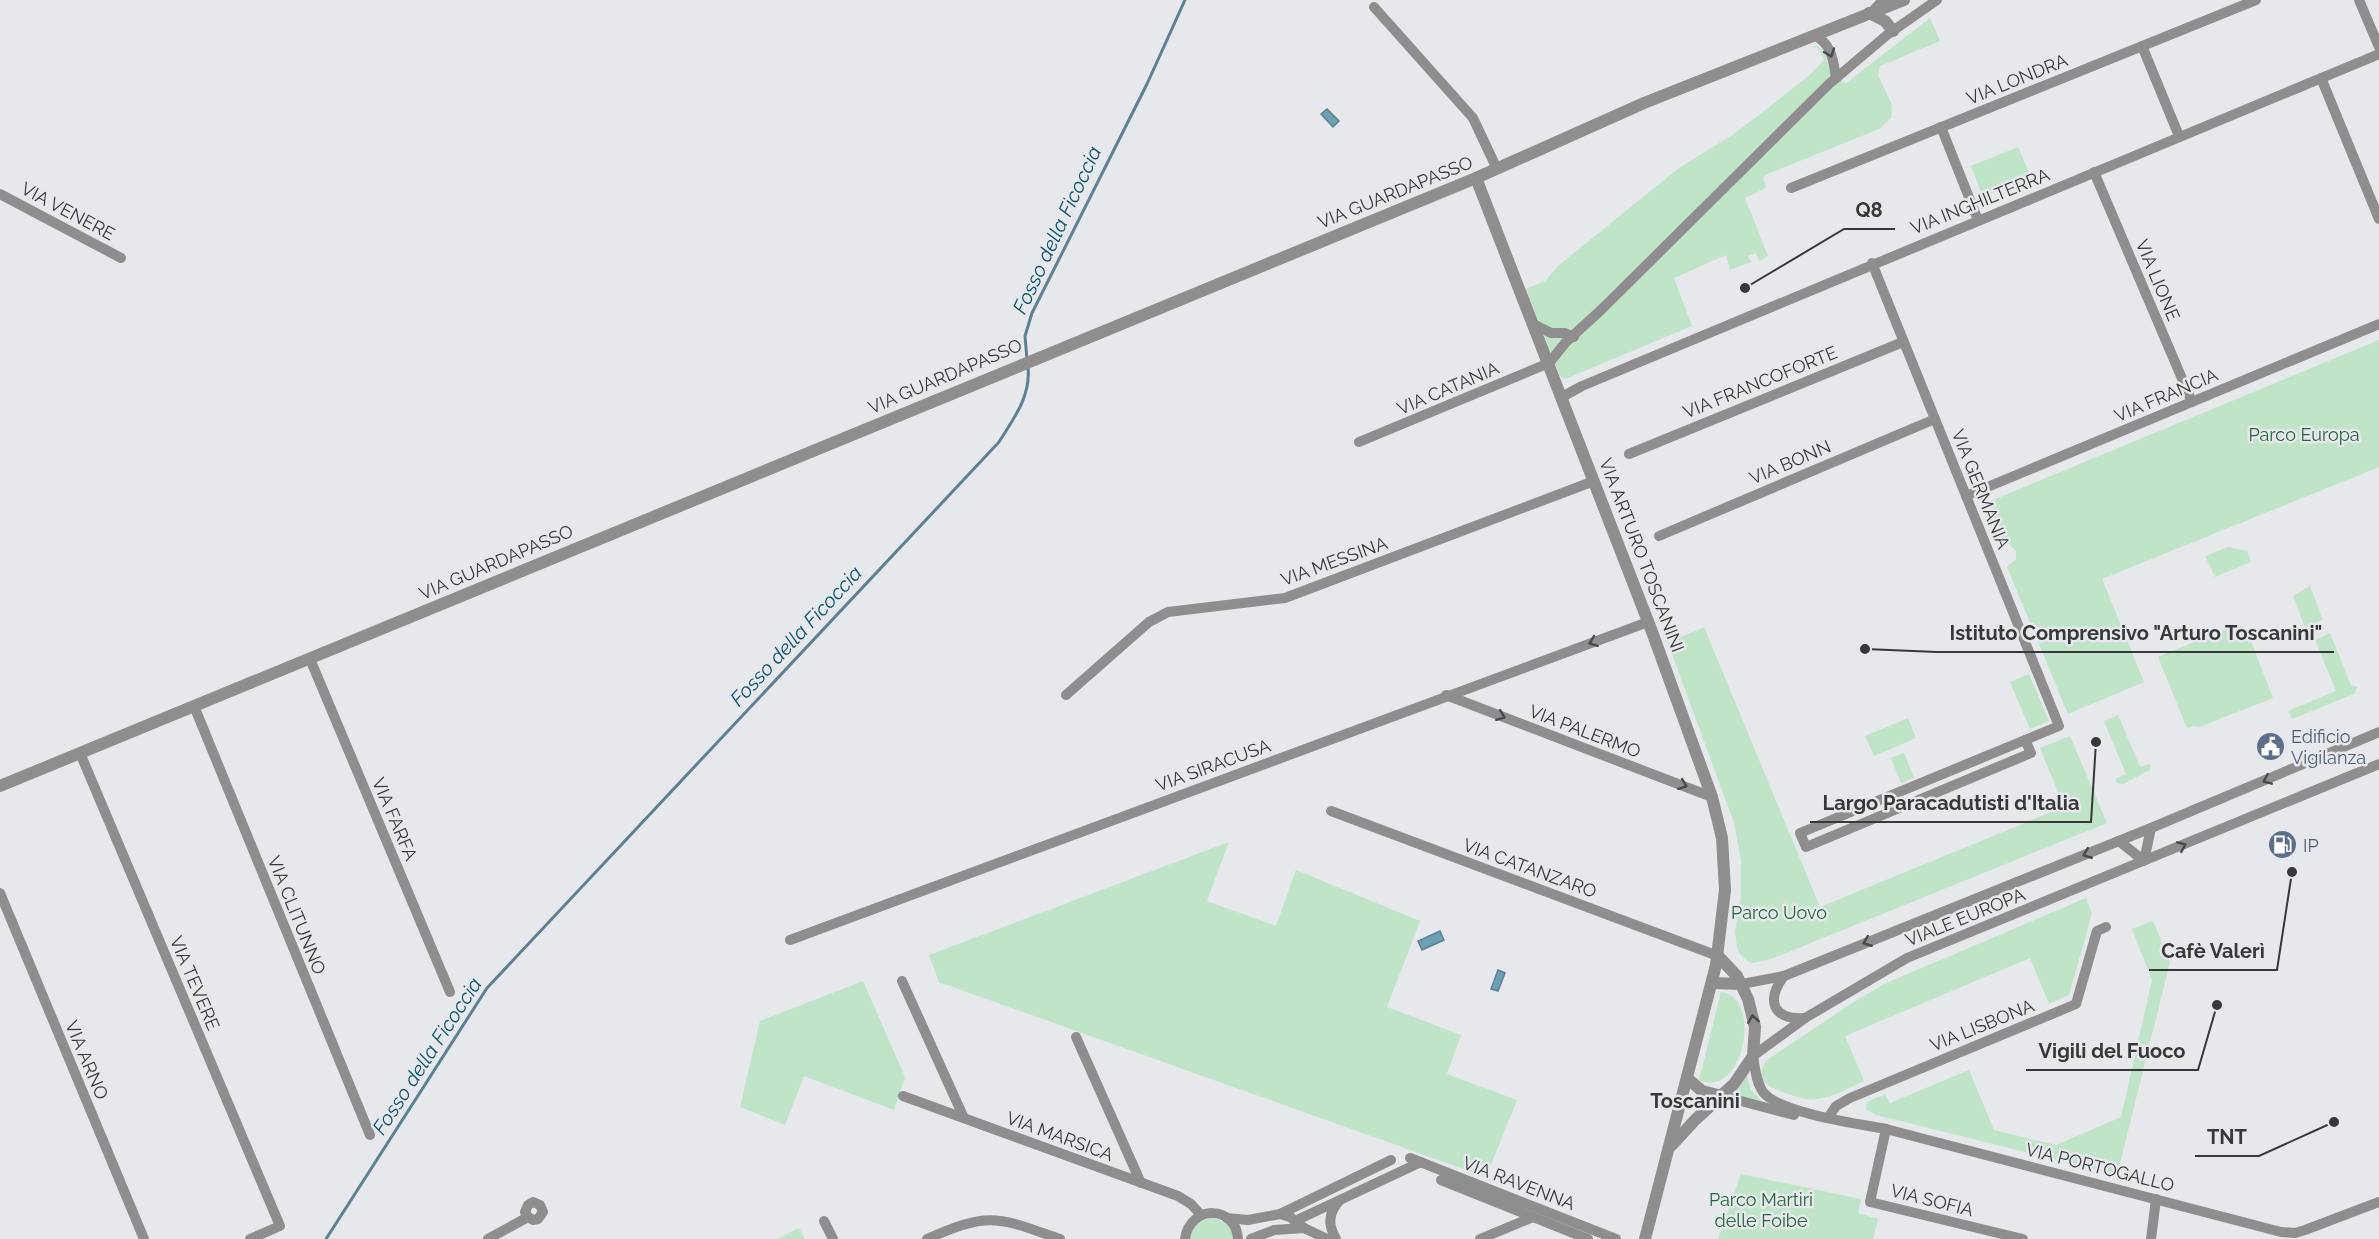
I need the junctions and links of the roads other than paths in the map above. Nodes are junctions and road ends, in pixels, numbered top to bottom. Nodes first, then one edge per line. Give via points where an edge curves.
1 (1883, 0) edge
2 (1904, 0) edge
3 (1937, 0) edge
4 (2256, 0) edge
5 (2359, 0) edge
6 (1374, 7) dead end
7 (1870, 12) junction
8 (1893, 31) junction
9 (1814, 35) junction
10 (2142, 46) junction
11 (2379, 47) edge
12 (2379, 54) edge
13 (1836, 78) junction
14 (2321, 78) junction
15 (1941, 127) junction
16 (2179, 136) junction
17 (1497, 169) junction
18 (2094, 172) junction
19 (1476, 178) junction
20 (1791, 188) dead end
21 (0, 194) edge
22 (2379, 219) edge
23 (1978, 220) junction
24 (121, 258) dead end
25 (1872, 264) junction
26 (2379, 324) edge
27 (1535, 325) junction
28 (1574, 337) junction
29 (1903, 342) junction
30 (1550, 363) junction
31 (1562, 397) junction
32 (2192, 402) junction
33 (1935, 419) junction
34 (1359, 442) dead end
35 (1629, 454) dead end
36 (1594, 481) junction
37 (1966, 496) junction
38 (1659, 536) dead end
39 (1648, 622) junction
40 (310, 659) junction
41 (1066, 695) dead end
42 (1446, 695) junction
43 (194, 706) junction
44 (2379, 732) edge
45 (2025, 740) junction
46 (80, 753) junction
47 (2379, 764) edge
48 (0, 786) edge
49 (1713, 797) junction
50 (1331, 811) dead end
51 (2151, 828) junction
52 (2119, 841) junction
53 (2144, 861) junction
54 (0, 893) edge
55 (2106, 927) dead end
56 (790, 940) dead end
57 (1718, 956) junction
58 (1784, 976) junction
59 (902, 981) dead end
60 (1712, 983) junction
61 (1742, 984) junction
62 (450, 992) dead end
63 (1805, 1018) junction
64 (1076, 1036) dead end
65 (1753, 1056) junction
66 (1687, 1078) junction
67 (903, 1096) dead end
68 (1722, 1096) junction
69 (1809, 1113) junction
70 (964, 1118) junction
71 (1828, 1118) junction
72 (1886, 1129) junction
73 (370, 1135) dead end
74 (1669, 1148) junction
75 (1391, 1160) dead end
76 (1371, 1170) junction
77 (1442, 1180) dead end
78 (1141, 1183) junction
79 (1377, 1183) junction
80 (2156, 1199) junction
81 (1339, 1201) junction
82 (2379, 1202) edge
83 (1280, 1214) junction
84 (1201, 1215) junction
85 (528, 1217) dead end
86 (1533, 1217) junction
87 (1227, 1218) junction
88 (824, 1221) dead end
89 (1295, 1221) junction
90 (1304, 1228) junction
91 (144, 1239) edge
92 (250, 1239) edge
93 (488, 1239) edge
94 (833, 1239) edge
95 (927, 1239) edge
96 (1059, 1239) edge
97 (1185, 1239) edge
98 (1238, 1239) edge
99 (1251, 1239) edge
100 (1327, 1239) edge
101 (1336, 1239) edge
102 (1480, 1239) edge
103 (1588, 1239) edge
104 (1616, 1239) edge
105 (1645, 1239) edge
106 (2023, 1239) edge
107 (2151, 1239) edge

1 - 7 street
2 - 7 street, VIA GUARDAPASSO
3 - 8 street
4 - 10 street, VIA LONDRA
5 - 11 street
6 - 17 street via 1473,118
7 - 8 street
7 - 9 street, VIA GUARDAPASSO
8 - 13 street
9 -> 13 street via 1830,49
9 - 17 street, VIA GUARDAPASSO via 1644,103
10 - 15 street, VIA LONDRA
10 - 16 street
12 - 14 street, VIA INGHILTERRA
13 - 28 street
14 - 16 street, VIA INGHILTERRA
14 - 22 street
15 - 20 street, VIA LONDRA
15 - 23 street
16 - 18 street, VIA INGHILTERRA
17 - 19 street, VIA GUARDAPASSO
18 - 23 street, VIA INGHILTERRA
18 - 32 street, VIA LIONE
19 - 27 street, VIA ARTURO TOSCANINI
19 - 40 street, VIA GUARDAPASSO
21 - 24 street, VIA VENERE
23 - 25 street, VIA INGHILTERRA
25 - 29 street, VIA GERMANIA
25 - 31 street, VIA INGHILTERRA
26 - 32 street, VIA FRANCIA
27 - 28 street
27 - 30 street, VIA ARTURO TOSCANINI
28 - 30 street
29 - 33 street, VIA GERMANIA
29 - 35 street, VIA FRANCOFORTE
30 - 31 street, VIA ARTURO TOSCANINI
30 - 34 street, VIA CATANIA
31 - 36 street, VIA ARTURO TOSCANINI
32 - 37 street, VIA FRANCIA
33 - 37 street, VIA GERMANIA
33 - 38 street, VIA BONN
36 - 39 street, VIA ARTURO TOSCANINI
36 - 41 street, VIA MESSINA via 1285,598 1168,612 1149,622
37 - 45 street, VIA GERMANIA via 2059,726
39 -> 42 street, VIA SIRACUSA
39 - 49 street, VIA ARTURO TOSCANINI
40 - 43 street, VIA GUARDAPASSO
40 - 62 street, VIA FARFA
42 -> 49 street, VIA PALERMO
42 - 56 street, VIA SIRACUSA
43 - 46 street, VIA GUARDAPASSO
43 - 73 street, VIA CLITUNNO
44 -> 51 street, VIALE EUROPA
45 - 45 street via 1800,833 1806,846 2031,753
46 - 48 street, VIA GUARDAPASSO
46 - 92 street, VIA TEVERE via 280,1226
53 -> 47 street, VIALE EUROPA
49 - 57 street, VIA ARTURO TOSCANINI via 1725,868
50 - 57 street, VIA CATANZARO
51 - 52 street, VIALE EUROPA
51 - 53 street
52 - 53 street
52 -> 58 street, VIALE EUROPA
53 - 63 street, VIALE EUROPA via 1907,958
54 - 91 street, VIA ARNO
55 - 71 street, VIA LISBONA via 2097,931 2076,1004 1850,1098 1836,1106
57 - 60 street, VIA ARTURO TOSCANINI
57 - 61 street
58 - 61 street, VIALE EUROPA
58 - 63 street via 1774,992 1776,1008 1788,1018
59 - 70 street
60 - 61 street
60 - 66 street, VIA ARTURO TOSCANINI
65 -> 61 street via 1754,1022
63 - 65 street, VIALE EUROPA
64 - 78 street
65 - 68 street, VIA ARTURO TOSCANINI
65 - 69 street, VIA PORTOGALLO via 1757,1079 1765,1094
66 - 68 street via 1702,1091
66 - 74 street, VIA ARTURO TOSCANINI
67 - 70 street, VIA MARSICA
68 - 69 street, VIA PORTOGALLO via 1797,1116
68 - 74 street, VIA ARTURO TOSCANINI
69 - 71 street, VIA PORTOGALLO
70 - 78 street, VIA MARSICA
71 - 72 street, VIA PORTOGALLO
72 - 80 street, VIA PORTOGALLO
72 - 106 street, VIA SOFIA via 1870,1202
74 - 105 street, VIA ARTURO TOSCANINI
75 - 76 street
76 - 79 street
76 - 83 street
77 - 86 street
78 - 84 street, VIA MARSICA via 1183,1198
79 - 81 street
79 - 104 street, VIA RAVENNA via 1415,1160
80 - 82 street, VIA PORTOGALLO via 2295,1233
80 - 107 street
81 - 89 street
81 - 101 street via 1330,1217
83 - 87 street via 1248,1220
83 - 89 street
84 - 87 street
84 - 97 street via 1190,1224
85 - 93 street
86 - 102 street
86 - 103 street
87 - 98 street
88 - 94 street
89 - 90 street
90 - 99 street via 1274,1230
90 - 100 street
95 - 96 street via 974,1220 993,1219

